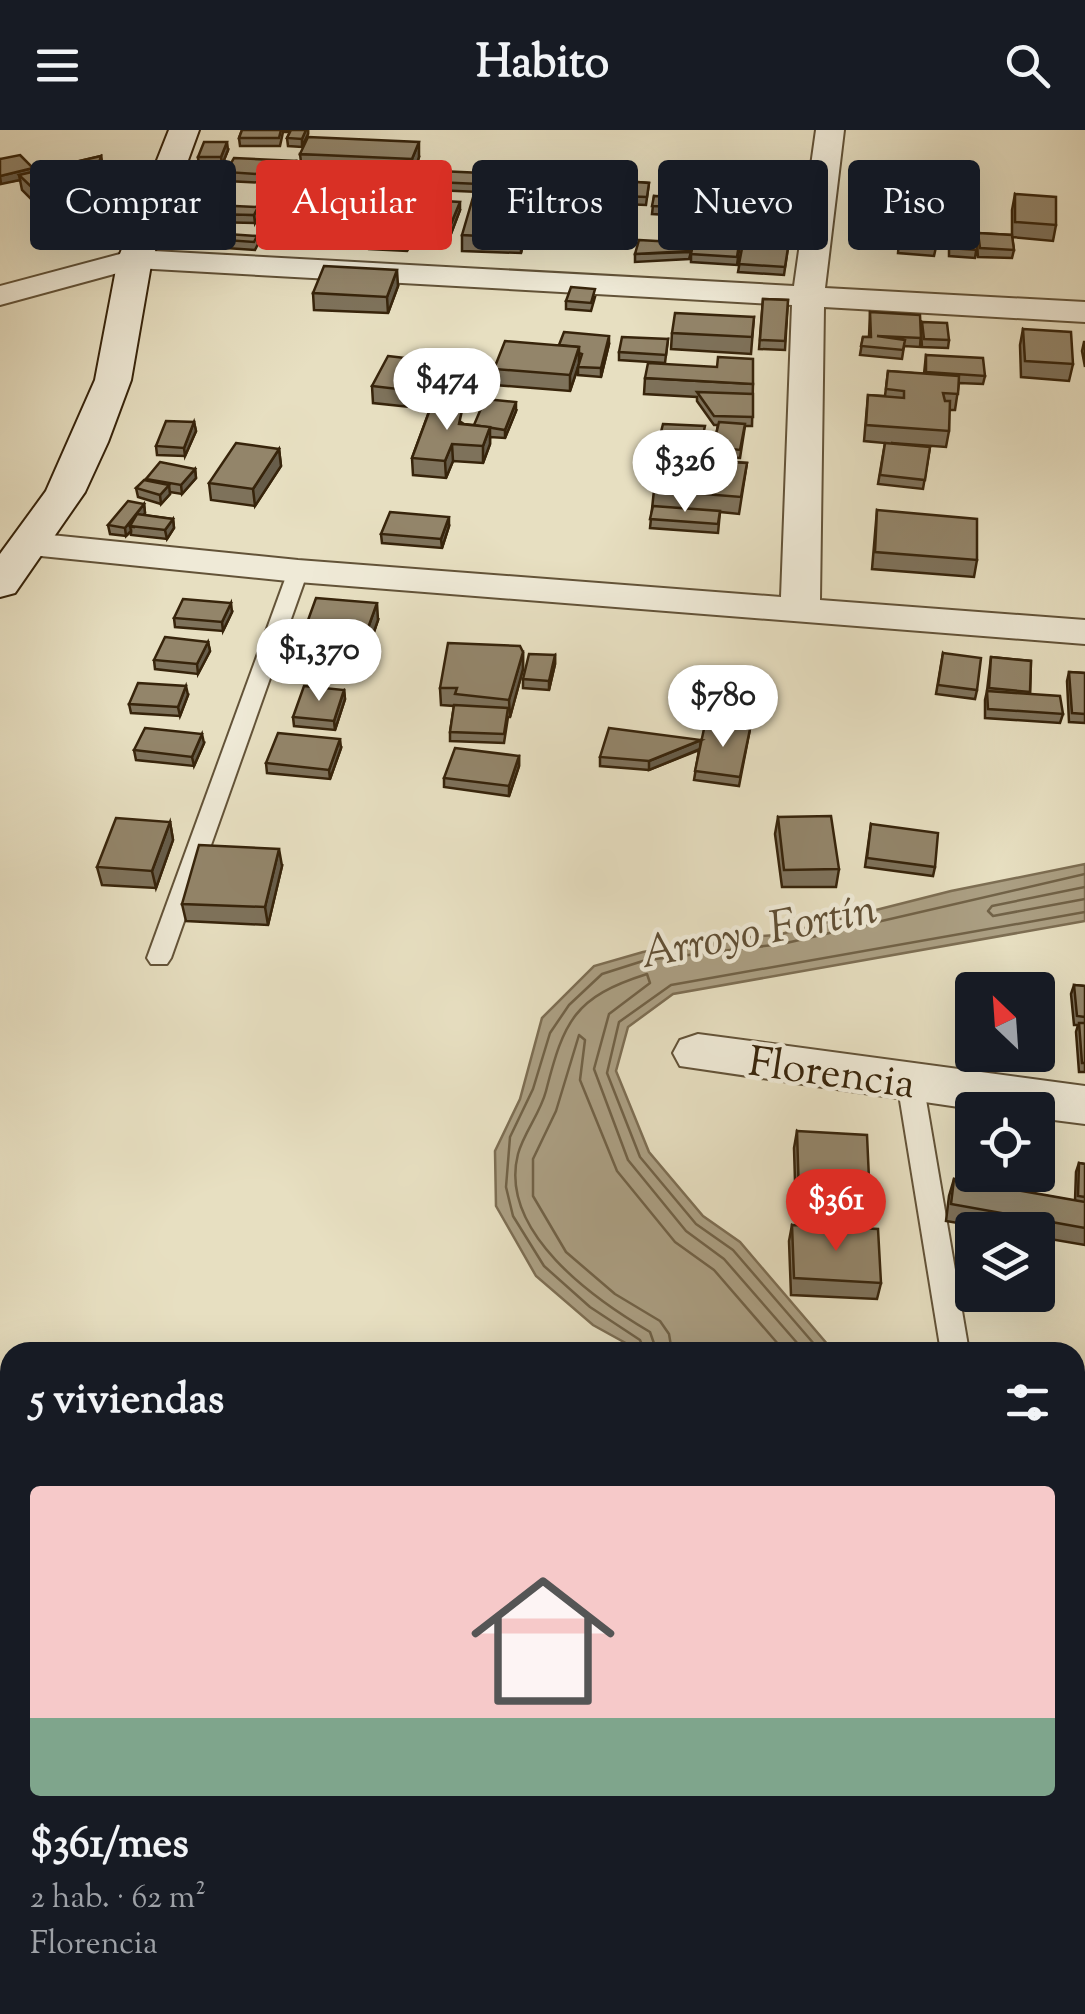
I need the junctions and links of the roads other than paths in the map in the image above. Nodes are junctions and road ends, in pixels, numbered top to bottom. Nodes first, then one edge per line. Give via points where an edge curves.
1 (184, 130) edge
2 (830, 130) edge
3 (136, 259) junction
4 (808, 295) junction
5 (0, 296) edge
6 (1085, 312) edge
7 (30, 544) junction
8 (298, 572) junction
9 (0, 584) edge
10 (800, 610) junction
11 (1085, 632) edge
12 (158, 958) dead end
13 (698, 1052) dead end
14 (910, 1082) junction
15 (1085, 1104) edge
16 (953, 1342) edge

1 - 3 main road
2 - 4 street
3 - 4 street
3 - 5 street
3 - 7 main road via 113,380 65,492
4 - 6 street
4 - 10 street
7 - 8 street
7 - 9 main road
8 - 10 street
8 - 12 lane
10 - 11 street
13 - 14 street, Florencia
14 - 15 street, Florencia
14 - 16 lane

